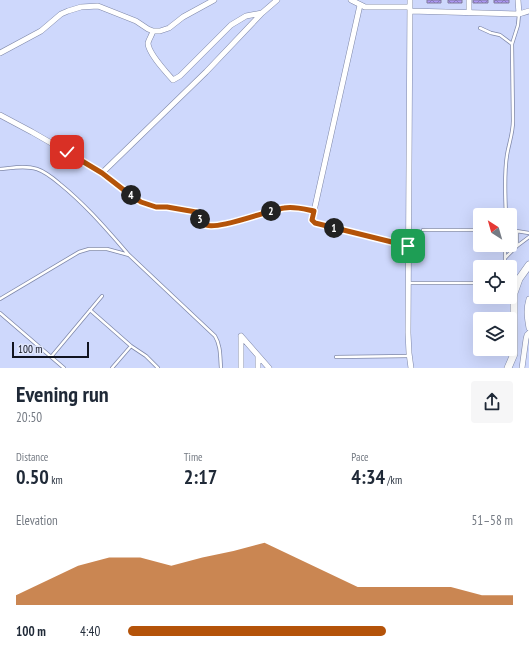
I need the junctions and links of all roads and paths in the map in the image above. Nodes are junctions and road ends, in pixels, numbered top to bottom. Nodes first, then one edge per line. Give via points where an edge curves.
1 (214, 0) edge
2 (277, 0) edge
3 (351, 0) edge
4 (410, 0) edge
5 (469, 0) edge
6 (518, 0) edge
7 (360, 5) junction
8 (410, 9) junction
9 (529, 11) edge
10 (262, 13) junction
11 (469, 13) junction
12 (519, 14) junction
13 (480, 28) dead end
14 (153, 31) junction
15 (512, 44) junction
16 (0, 54) edge
17 (0, 115) edge
18 (0, 169) edge
19 (102, 173) junction
20 (506, 208) edge
21 (314, 211) junction
22 (423, 230) dead end
23 (473, 230) edge
24 (517, 231) edge
25 (529, 233) edge
26 (529, 237) edge
27 (408, 246) junction
28 (517, 246) edge
29 (505, 252) edge
30 (511, 252) edge
31 (130, 256) junction
32 (505, 258) joint
33 (529, 265) edge
34 (473, 283) edge
35 (408, 284) junction
36 (102, 296) dead end
37 (0, 299) edge
38 (529, 299) edge
39 (90, 310) junction
40 (0, 313) edge
41 (528, 313) edge
42 (529, 328) edge
43 (529, 333) edge
44 (131, 346) junction
45 (258, 356) junction
46 (409, 356) junction
47 (51, 357) junction
48 (336, 357) dead end
49 (64, 368) edge
50 (112, 368) edge
51 (158, 368) edge
52 (221, 368) edge
53 (241, 368) edge
54 (258, 368) edge
55 (269, 368) edge
56 (411, 368) edge
57 (508, 368) edge
58 (522, 368) edge

1 - 14 street via 168,28
2 - 10 street
3 - 7 street
4 - 8 street
5 - 11 street
6 - 12 street
7 - 8 street
7 - 21 street
8 - 11 street
8 - 27 street
9 - 12 street
10 - 14 street via 246,16 231,25 173,80 150,49 148,43
10 - 19 street via 206,72
11 - 12 street
12 - 15 lane
13 - 15 lane via 500,35
14 - 16 street via 136,21 98,6 81,7 61,14 41,31
15 - 20 lane via 513,130 507,155
17 - 19 street
18 - 31 lane via 28,167 38,169 51,177 89,211
19 - 21 street via 141,202 156,207 196,212 204,225 224,224 284,208 297,207
21 - 27 street via 312,220 315,223
22 - 23 lane
24 - 25 lane
26 - 28 lane
27 - 35 street
29 - 32 lane
30 - 32 lane
31 - 37 lane via 107,249 84,250
31 - 52 lane via 214,336 219,345
33 - 57 street via 519,279 514,293 514,354
34 - 35 lane
35 - 46 street
36 - 39 lane
38 - 41 street
39 - 44 lane
39 - 47 lane
40 - 47 lane
41 - 42 street
43 - 58 street
44 - 50 lane
44 - 51 lane
45 - 53 street via 241,336
45 - 54 street
45 - 55 street
46 - 48 lane
46 - 56 street
47 - 49 lane

